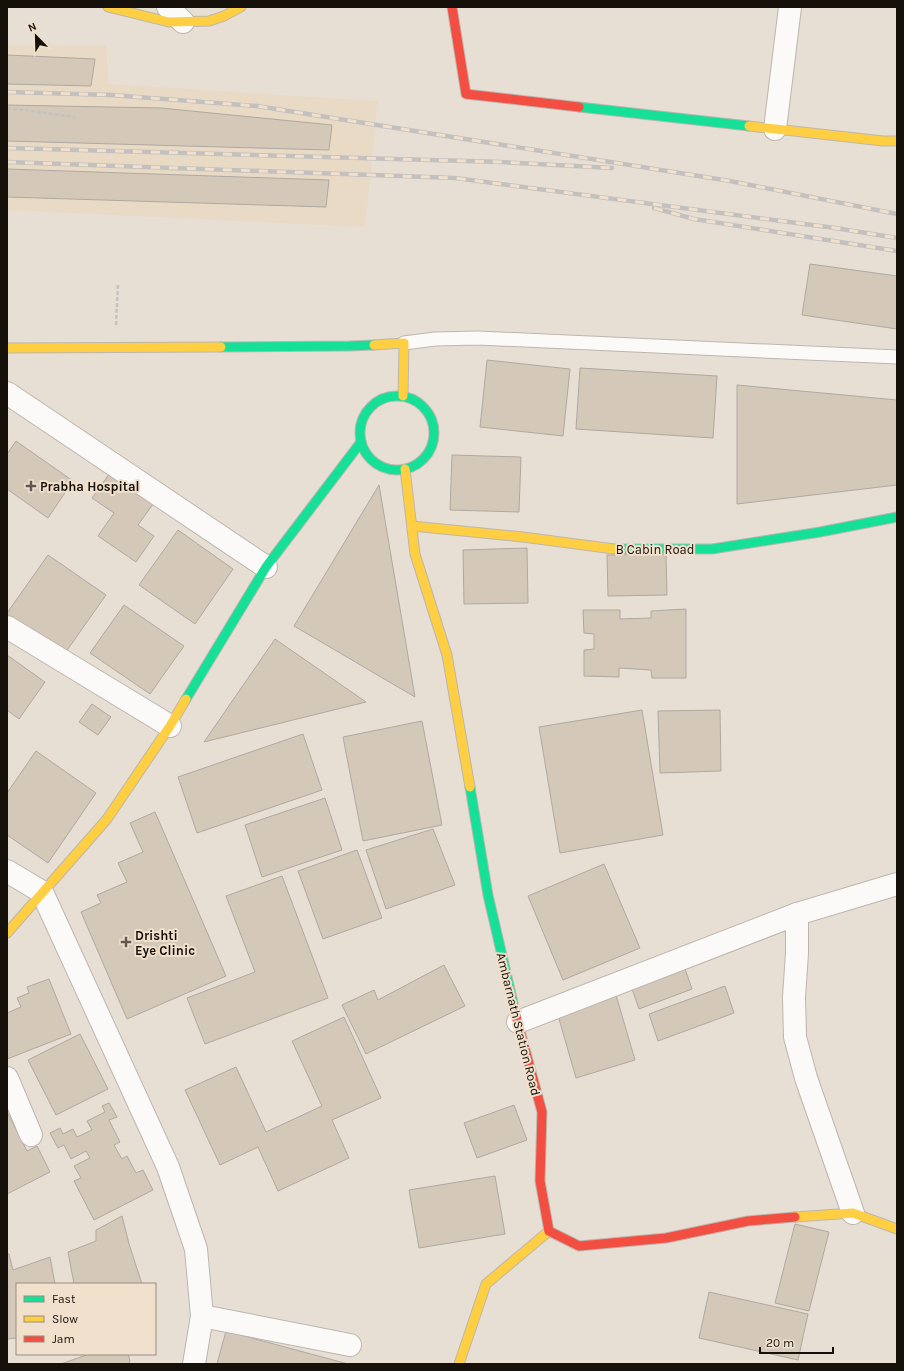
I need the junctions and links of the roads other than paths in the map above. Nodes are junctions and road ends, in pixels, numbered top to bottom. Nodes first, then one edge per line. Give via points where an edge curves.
1 (108, 7) edge
2 (241, 7) edge
3 (452, 7) edge
4 (790, 7) edge
5 (175, 14) edge
6 (775, 129) junction
7 (897, 141) edge
8 (404, 343) junction
9 (7, 348) edge
10 (897, 357) edge
11 (7, 393) edge
12 (403, 396) junction
13 (361, 442) junction
14 (405, 469) junction
15 (897, 517) edge
16 (412, 526) junction
17 (266, 567) junction
18 (7, 627) edge
19 (170, 726) junction
20 (7, 871) edge
21 (897, 884) edge
22 (42, 892) junction
23 (797, 914) junction
24 (7, 933) edge
25 (518, 1022) junction
26 (7, 1078) edge
27 (32, 1134) dead end
28 (853, 1213) junction
29 (897, 1229) edge
30 (549, 1231) junction
31 (202, 1316) junction
32 (350, 1345) dead end
33 (194, 1364) edge
34 (459, 1364) edge

1 - 5 street via 169,22
2 - 5 street via 209,21
3 - 6 street via 466,94
4 - 6 street
6 - 7 street
8 - 9 street via 349,346
8 - 10 lane via 478,338
8 - 12 street
11 - 17 street
12 - 13 street via 379,400 370,408 363,418
12 - 14 street via 424,407 434,428 429,451 421,461
13 - 14 street via 366,454 375,462 386,468
13 - 17 street
14 - 16 street, Ambarnath Station Road
15 - 16 street, B Cabin Road via 712,549 612,549 523,536
16 - 25 street, Ambarnath Station Road via 415,554 447,655 488,895
17 - 19 street
18 - 19 street
19 - 22 street via 107,819
20 - 22 street
21 - 23 street
22 - 24 street
22 - 31 street via 168,1167 196,1249
23 - 25 street
23 - 28 street via 795,1037 806,1078
25 - 30 street, Ambarnath Station Road via 542,1112 540,1181
26 - 27 street
28 - 29 street
28 - 30 street via 748,1221 666,1238 579,1246
30 - 34 street via 486,1284
31 - 32 street
31 - 33 street

